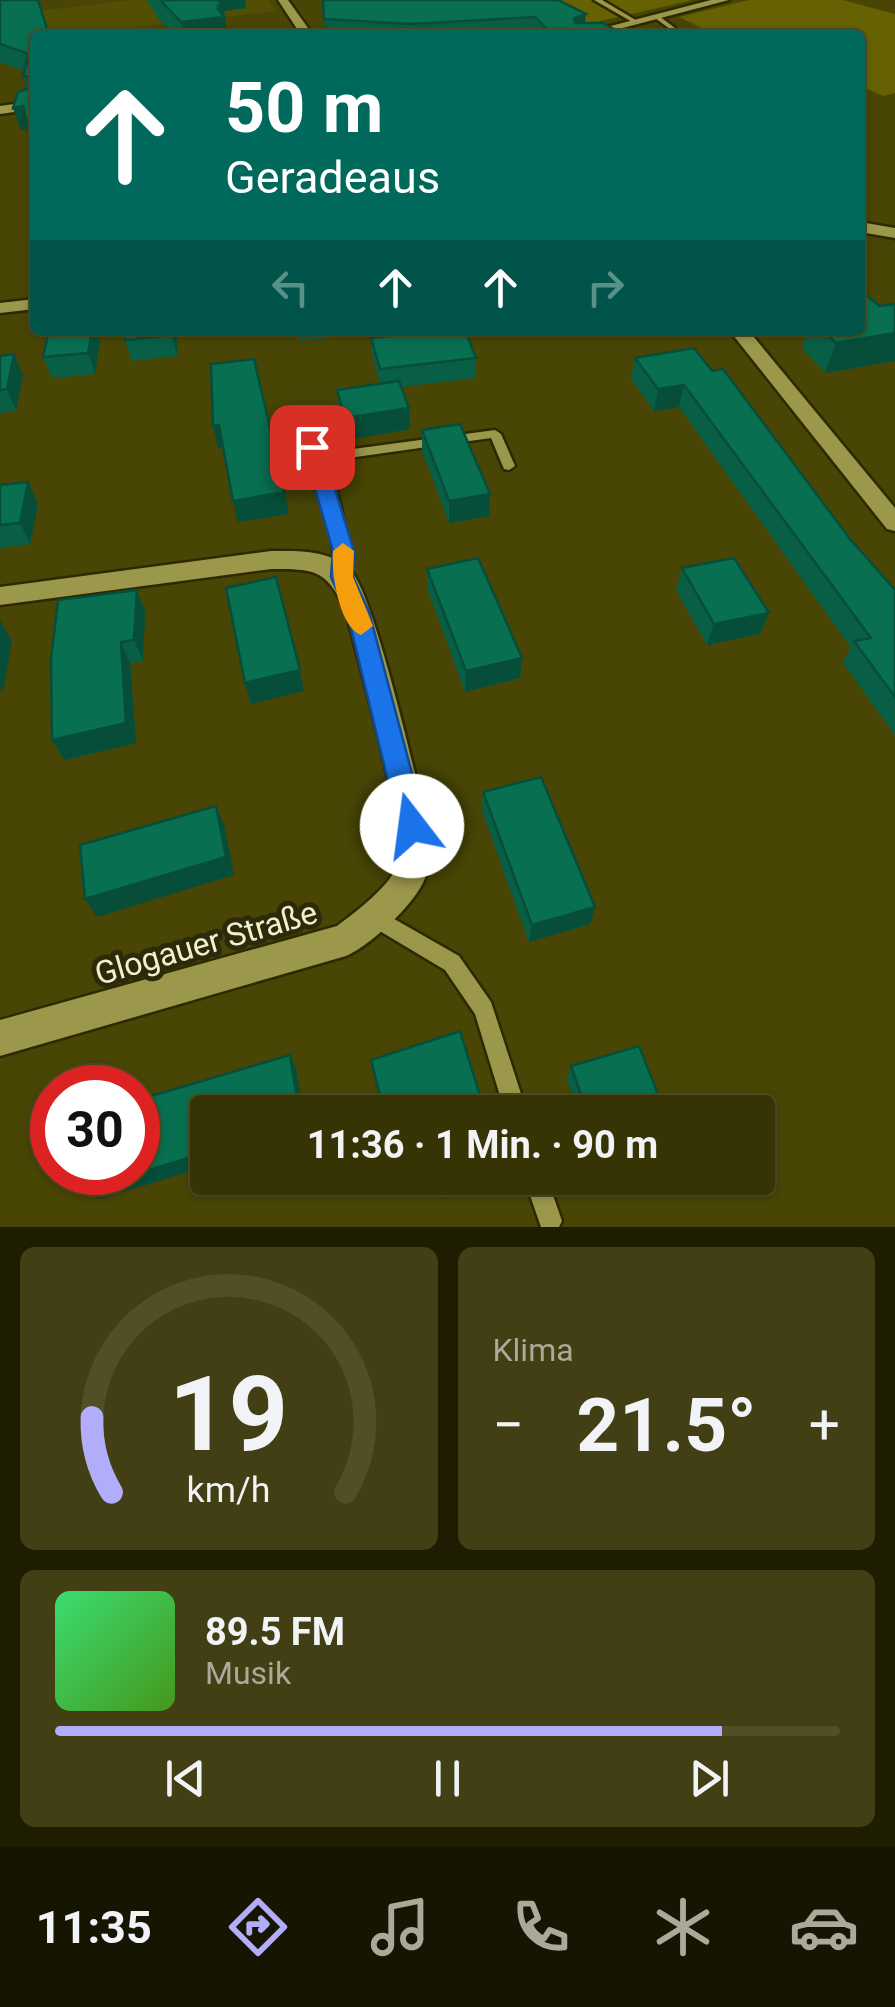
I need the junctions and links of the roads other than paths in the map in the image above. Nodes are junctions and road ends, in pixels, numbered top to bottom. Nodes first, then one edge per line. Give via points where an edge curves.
1 (283, 0) edge
2 (598, 0) edge
3 (724, 0) edge
4 (657, 17) junction
5 (632, 26) junction
6 (672, 28) dead end
7 (304, 30) edge
8 (610, 30) edge
9 (30, 106) edge
10 (0, 110) edge
11 (865, 229) edge
12 (895, 233) edge
13 (30, 305) edge
14 (0, 308) edge
15 (742, 335) edge
16 (284, 434) dead end
17 (318, 458) junction
18 (509, 466) dead end
19 (895, 523) edge
20 (342, 577) junction
21 (0, 596) edge
22 (375, 918) junction
23 (0, 1038) edge
24 (511, 1095) edge
25 (541, 1195) edge
26 (550, 1222) dead end

1 - 7 street
2 - 5 lane
3 - 4 street
4 - 5 street
4 - 6 lane
5 - 8 street
9 - 10 street
11 - 12 street
13 - 14 street
15 - 19 street
16 - 17 lane via 312,447
17 - 18 lane via 495,434
17 - 20 lane via 343,551
20 - 21 street via 314,560 271,560
20 - 22 street, Glogauer Straße via 358,612 412,826 411,874
22 - 23 street, Glogauer Straße via 346,940
22 - 24 lane via 452,963 484,1009
25 - 26 lane

